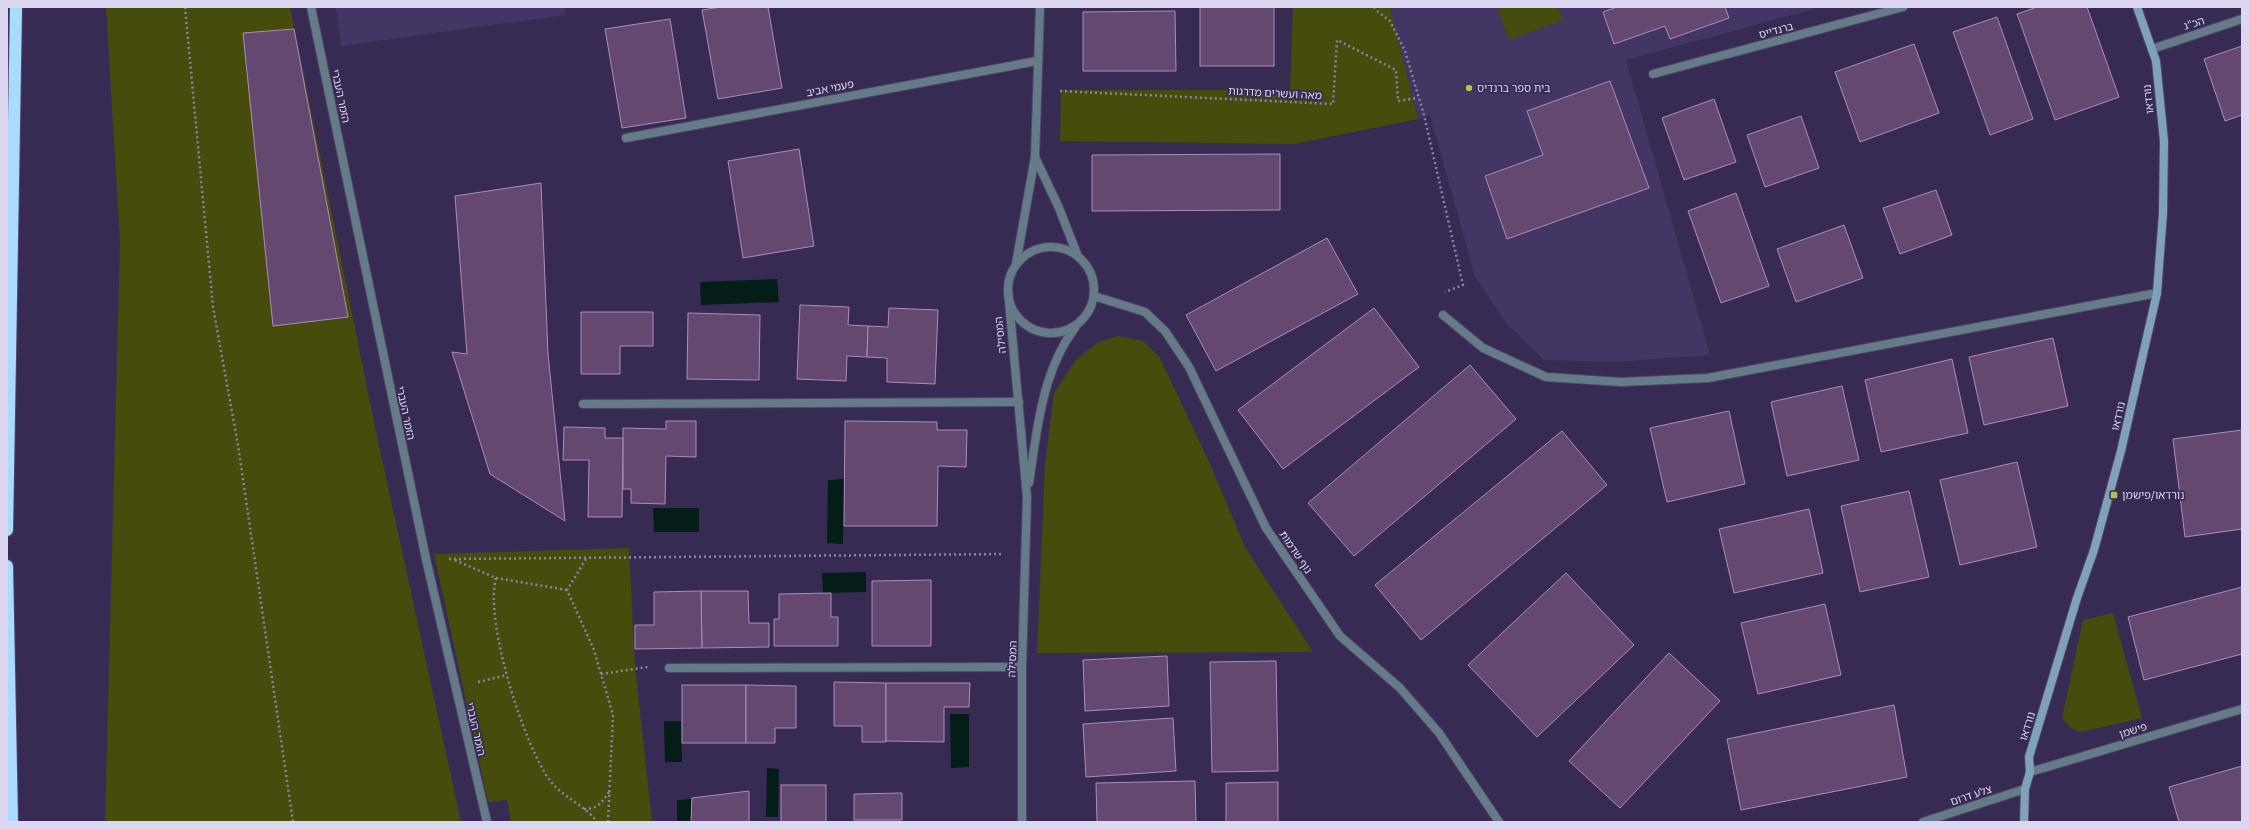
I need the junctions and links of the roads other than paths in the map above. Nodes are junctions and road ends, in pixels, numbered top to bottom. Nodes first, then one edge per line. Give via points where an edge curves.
1 (16, 7) edge
2 (311, 7) edge
3 (1040, 7) edge
4 (1903, 7) edge
5 (2138, 7) edge
6 (2242, 19) edge
7 (2152, 49) junction
8 (1037, 61) junction
9 (1653, 74) dead end
10 (626, 138) dead end
11 (1036, 157) junction
12 (1077, 254) junction
13 (1016, 265) junction
14 (1008, 290) junction
15 (2157, 292) junction
16 (1094, 296) junction
17 (1443, 315) dead end
18 (1078, 324) junction
19 (1019, 402) junction
20 (583, 404) dead end
21 (1027, 498) junction
22 (7, 530) edge
23 (7, 566) edge
24 (1022, 667) junction
25 (669, 668) road end
26 (2242, 709) edge
27 (2030, 772) junction
28 (2025, 789) junction
29 (12, 822) edge
30 (487, 822) edge
31 (1022, 822) edge
32 (1499, 822) edge
33 (1922, 822) edge
34 (2024, 822) edge

1 - 22 highway
2 - 30 street, הזמר העברי via 426,559
3 - 8 street
4 - 9 street, ברנדייס
5 - 7 street, נורדאו
6 - 7 street, הכ"ג
7 - 15 street, נורדאו via 2156,61 2164,141 2163,214
8 - 10 street, פעמי אביב
8 - 11 street
11 - 12 street
11 - 13 street
12 - 13 street via 1051,246 1037,248 1025,255
12 - 16 street via 1093,275
13 - 14 street via 1010,277
14 - 18 street via 1010,304 1016,316 1032,328 1052,333 1066,331
14 - 19 street, המסילה
15 - 17 street via 1708,378 1622,382 1546,377 1483,348
15 - 27 street, נורדאו via 2121,451 2094,550 2029,758
16 - 18 street via 1087,314
16 - 32 street, נוף שדמות via 1145,312 1165,331 1189,367 1266,528 1340,636 1400,688 1439,733
18 - 21 street, המסילה via 1063,344 1050,371 1036,432
19 - 20 street
19 - 21 street, המסילה
21 - 24 street, המסילה
23 - 29 highway
24 - 25 street
24 - 31 street, המסילה
26 - 27 street, פישמן
27 - 28 street, נורדאו
28 - 33 street, צלע דרום
28 - 34 street, נורדאו

